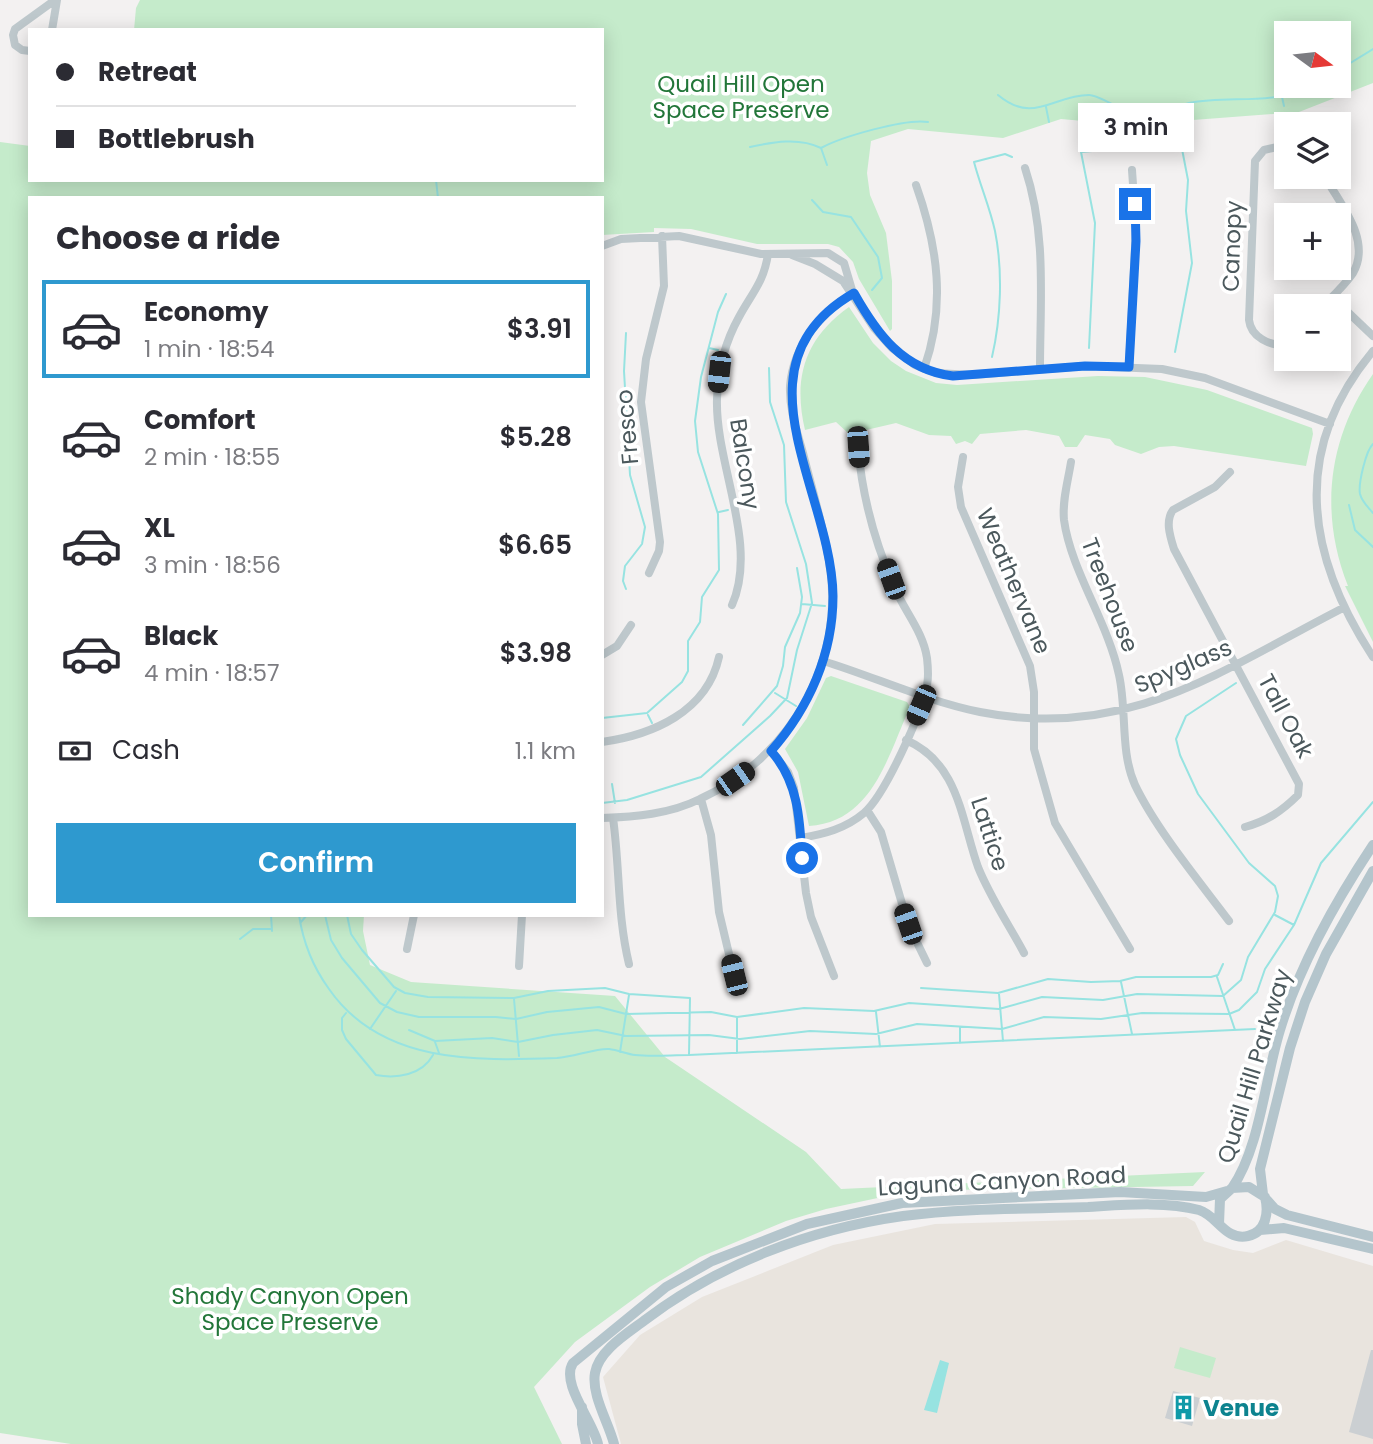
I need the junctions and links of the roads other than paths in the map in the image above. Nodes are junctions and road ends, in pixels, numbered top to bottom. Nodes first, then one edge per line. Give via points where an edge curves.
1 (56, 0) edge
2 (52, 28) edge
3 (28, 51) edge
4 (1274, 148) edge
5 (1025, 168) dead end
6 (1132, 170) dead end
7 (916, 185) dead end
8 (1332, 189) edge
9 (662, 236) junction
10 (604, 245) edge
11 (768, 254) junction
12 (792, 256) junction
13 (853, 292) junction
14 (1335, 294) edge
15 (1351, 315) edge
16 (1373, 336) edge
17 (1274, 342) edge
18 (1373, 351) edge
19 (1129, 367) junction
20 (924, 369) junction
21 (1040, 369) junction
22 (1330, 424) junction
23 (858, 447) dead end
24 (963, 457) dead end
25 (1071, 462) dead end
26 (1230, 472) dead end
27 (649, 573) dead end
28 (732, 605) dead end
29 (1343, 608) junction
30 (631, 625) dead end
31 (604, 654) edge
32 (719, 657) dead end
33 (1373, 657) edge
34 (823, 661) junction
35 (1237, 666) junction
36 (924, 696) junction
37 (1125, 710) junction
38 (1032, 718) junction
39 (906, 740) junction
40 (604, 742) edge
41 (771, 751) junction
42 (701, 799) junction
43 (867, 810) junction
44 (604, 818) edge
45 (613, 818) junction
46 (1245, 827) dead end
47 (801, 838) junction
48 (1373, 845) edge
49 (1373, 871) edge
50 (414, 917) edge
51 (522, 917) edge
52 (1229, 921) dead end
53 (407, 949) dead end
54 (1130, 949) dead end
55 (1024, 953) dead end
56 (927, 963) dead end
57 (629, 964) dead end
58 (519, 966) dead end
59 (734, 975) dead end
60 (834, 976) dead end
61 (1230, 1189) junction
62 (1264, 1196) junction
63 (940, 1202) junction
64 (945, 1212) junction
65 (1219, 1224) junction
66 (1260, 1230) junction
67 (1373, 1237) edge
68 (1373, 1249) edge
69 (582, 1406) junction
70 (586, 1444) edge
71 (598, 1444) edge
72 (614, 1444) edge

1 - 2 street
1 - 3 street via 15,29 15,45
4 - 17 street, Canopy via 1264,150 1255,161 1249,320 1257,336
5 - 21 street via 1041,243
6 - 19 street via 1136,241
7 - 20 street via 932,237 938,287 937,323
8 - 14 street via 1354,228 1359,247 1352,275
9 - 10 street via 621,239
9 - 11 street
9 - 27 street, Fresco via 664,286 642,389 660,542
11 - 12 street
11 - 28 street, Balcony via 763,279 726,344 718,389 719,426 740,551 741,579
12 - 13 street via 819,266
12 - 13 street via 819,252 836,256 847,268
13 - 20 street via 892,348
13 - 34 street via 805,340 790,385 792,412 831,577 831,617
15 - 16 street
18 - 22 street via 1350,383
19 - 21 street
19 - 22 street via 1205,378
20 - 21 street via 953,376
22 - 29 street via 1319,466 1317,515 1325,563
23 - 36 street via 882,554 925,649 928,679
24 - 38 street, Weathervane via 958,487 961,507 1027,658 1034,692
25 - 37 street, Treehouse via 1064,509 1069,541 1111,643
26 - 35 street, Tall Oak via 1215,487 1173,510 1169,521 1174,549
29 - 33 street
29 - 35 street, Spyglass
30 - 31 street via 617,646
32 - 40 street via 711,681 678,716 641,735
34 - 36 street, Spyglass
34 - 41 street via 800,711
35 - 37 street, Spyglass via 1176,694
35 - 46 street, Tall Oak via 1300,788 1277,814
36 - 38 street, Spyglass via 981,712
36 - 39 street
37 - 38 street, Spyglass
37 - 52 street, Treehouse via 1128,763 1136,787
38 - 54 street, Weathervane via 1035,755 1055,823
39 - 43 street via 885,789
39 - 55 street, Lattice via 930,755 949,779 985,881
41 - 42 street
41 - 47 street via 791,780
42 - 45 street via 654,813
42 - 59 street
43 - 47 street via 836,830
43 - 56 street via 881,832 908,924
44 - 45 street
45 - 57 street via 620,920
47 - 60 street via 808,904
48 - 61 main road, Quail Hill Parkway via 1319,936 1295,988 1245,1166
49 - 62 main road, Quail Hill Parkway via 1326,954 1299,1017 1260,1169
50 - 53 street
51 - 58 street
61 - 62 main road via 1249,1187
61 - 63 main road, Laguna Canyon Road via 1206,1197 1120,1192
61 - 65 main road via 1220,1199
62 - 66 main road via 1267,1212
62 - 67 main road via 1284,1214
63 - 64 main road
63 - 69 main road, Laguna Canyon Road via 889,1205 807,1224 712,1261 666,1287 573,1363 569,1381
64 - 65 main road, Laguna Canyon Road via 1161,1206 1198,1210
64 - 72 main road, Laguna Canyon Road via 866,1223 811,1237 718,1272 673,1298 599,1361 596,1387
65 - 66 main road via 1241,1237
66 - 68 main road via 1284,1228
69 - 70 main road
69 - 71 main road, Laguna Canyon Road

